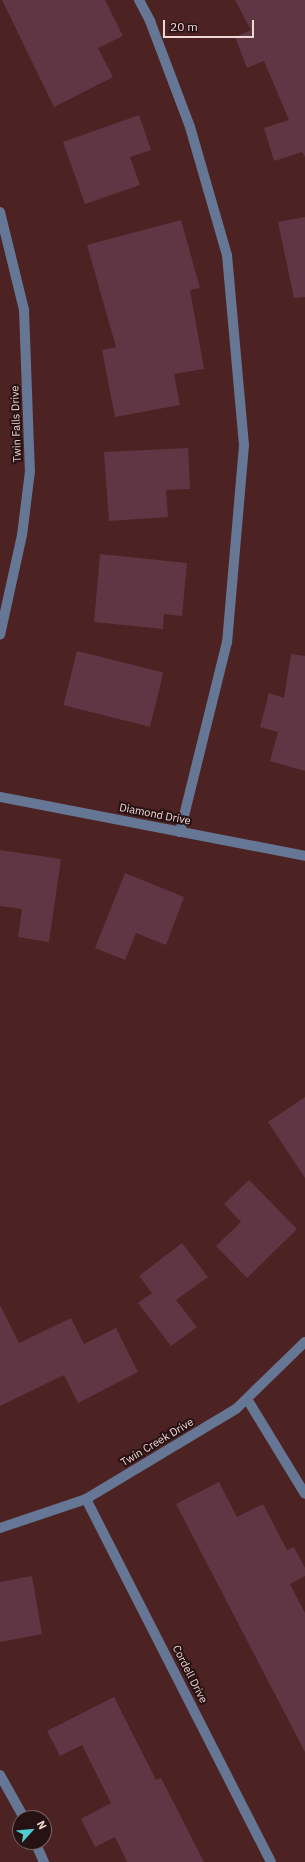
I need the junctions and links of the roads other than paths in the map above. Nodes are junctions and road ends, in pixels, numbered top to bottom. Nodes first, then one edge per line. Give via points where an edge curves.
1 (139, 0) edge
2 (0, 212) edge
3 (0, 635) edge
4 (0, 797) edge
5 (180, 832) junction
6 (305, 856) edge
7 (305, 1342) edge
8 (247, 1399) junction
9 (305, 1494) edge
10 (86, 1499) junction
11 (0, 1528) edge
12 (0, 1775) edge
13 (20, 1810) edge
14 (39, 1850) edge
15 (44, 1862) edge
16 (271, 1862) edge

1 - 5 street via 150,21 190,127 227,255 244,445 227,642
2 - 3 street, Twin Falls Drive via 24,310 30,471 22,535
4 - 5 street, Diamond Drive
5 - 6 street, Diamond Drive
7 - 8 street, Twin Creek Drive
8 - 9 street
8 - 10 street, Twin Creek Drive via 236,1409
10 - 11 street, Twin Creek Drive
10 - 16 street, Cordell Drive
12 - 13 street
14 - 15 street

